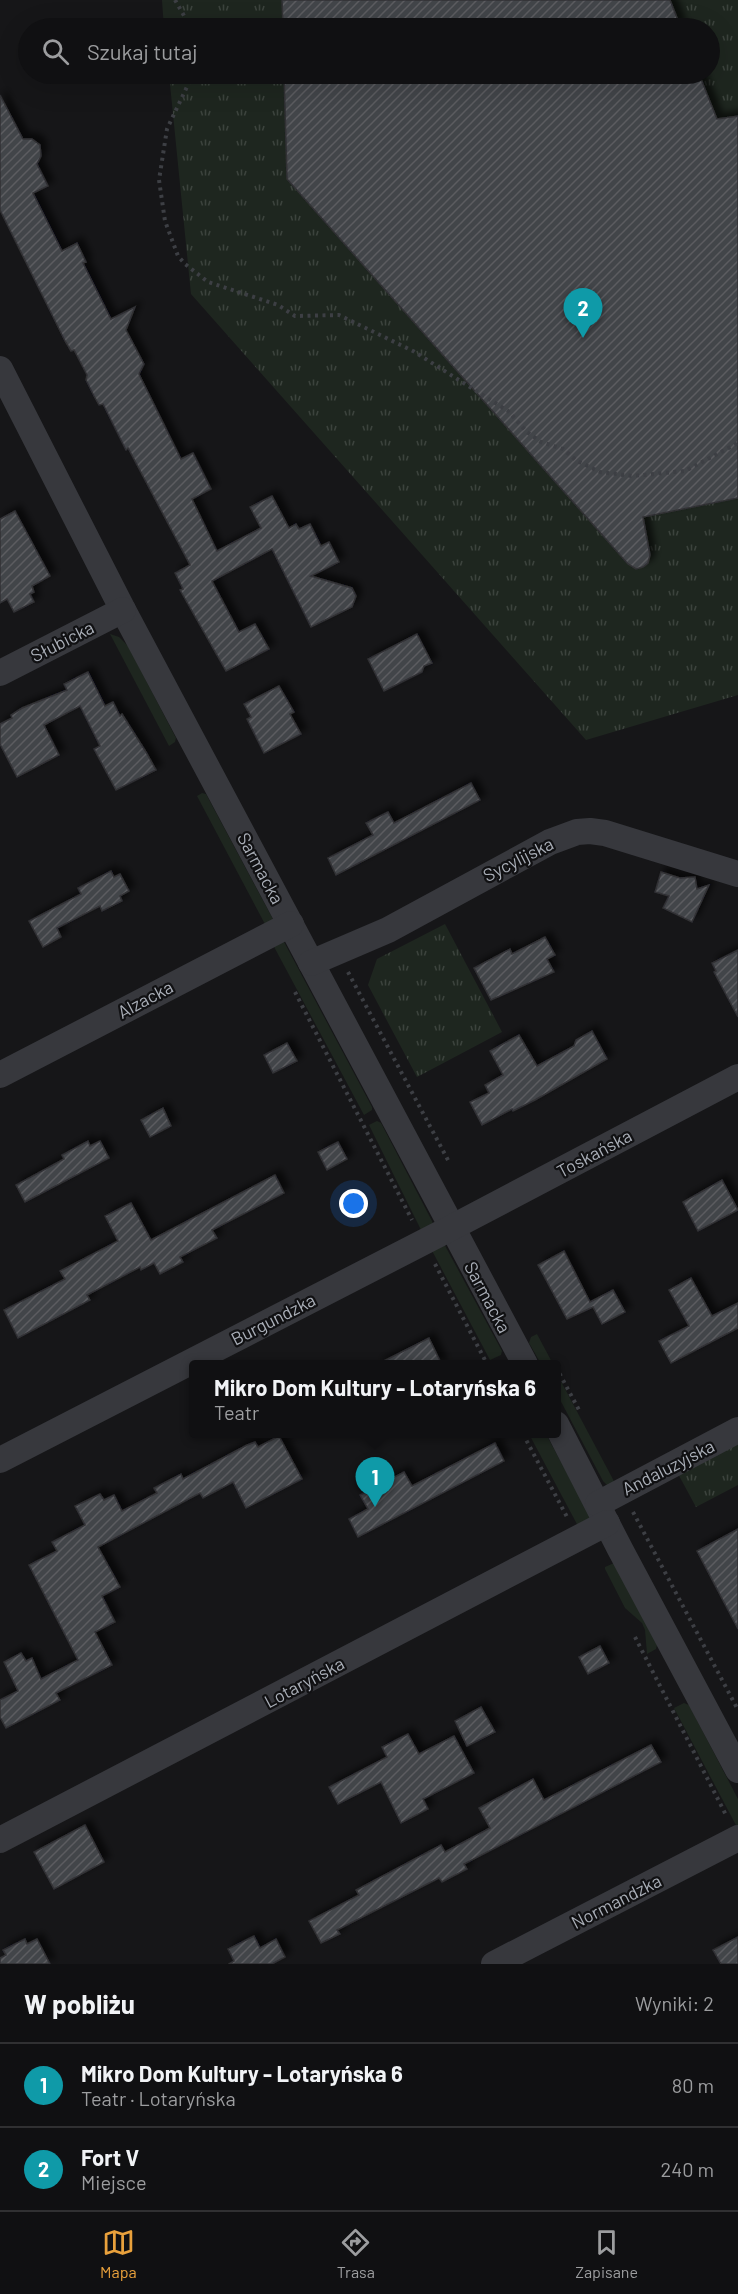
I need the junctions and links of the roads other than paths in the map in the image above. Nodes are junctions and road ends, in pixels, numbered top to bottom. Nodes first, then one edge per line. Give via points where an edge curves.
1 (0, 369) edge
2 (123, 610) junction
3 (0, 673) edge
4 (738, 874) edge
5 (291, 924) junction
6 (311, 963) junction
7 (0, 1075) edge
8 (738, 1077) edge
9 (451, 1228) junction
10 (194, 1360) edge
11 (522, 1360) edge
12 (189, 1363) edge
13 (738, 1430) edge
14 (561, 1434) edge
15 (0, 1460) edge
16 (602, 1513) junction
17 (738, 1770) edge
18 (738, 1838) edge
19 (0, 1840) edge
20 (495, 1964) edge

1 - 2 street, Sarmacka
2 - 3 street, Słubicka
2 - 5 street, Sarmacka
4 - 6 street, Sycylijska via 605,833 577,832 522,856 388,930
5 - 6 street, Sarmacka
5 - 7 street, Alzacka
6 - 9 street, Sarmacka
8 - 9 street, Toskańska
9 - 10 street, Burgundzka
9 - 11 street, Sarmacka
12 - 15 street, Burgundzka
13 - 16 street, Andaluzyjska via 621,1491
14 - 16 street
16 - 17 street
16 - 19 street, Lotaryńska via 578,1538
18 - 20 street, Normandzka

